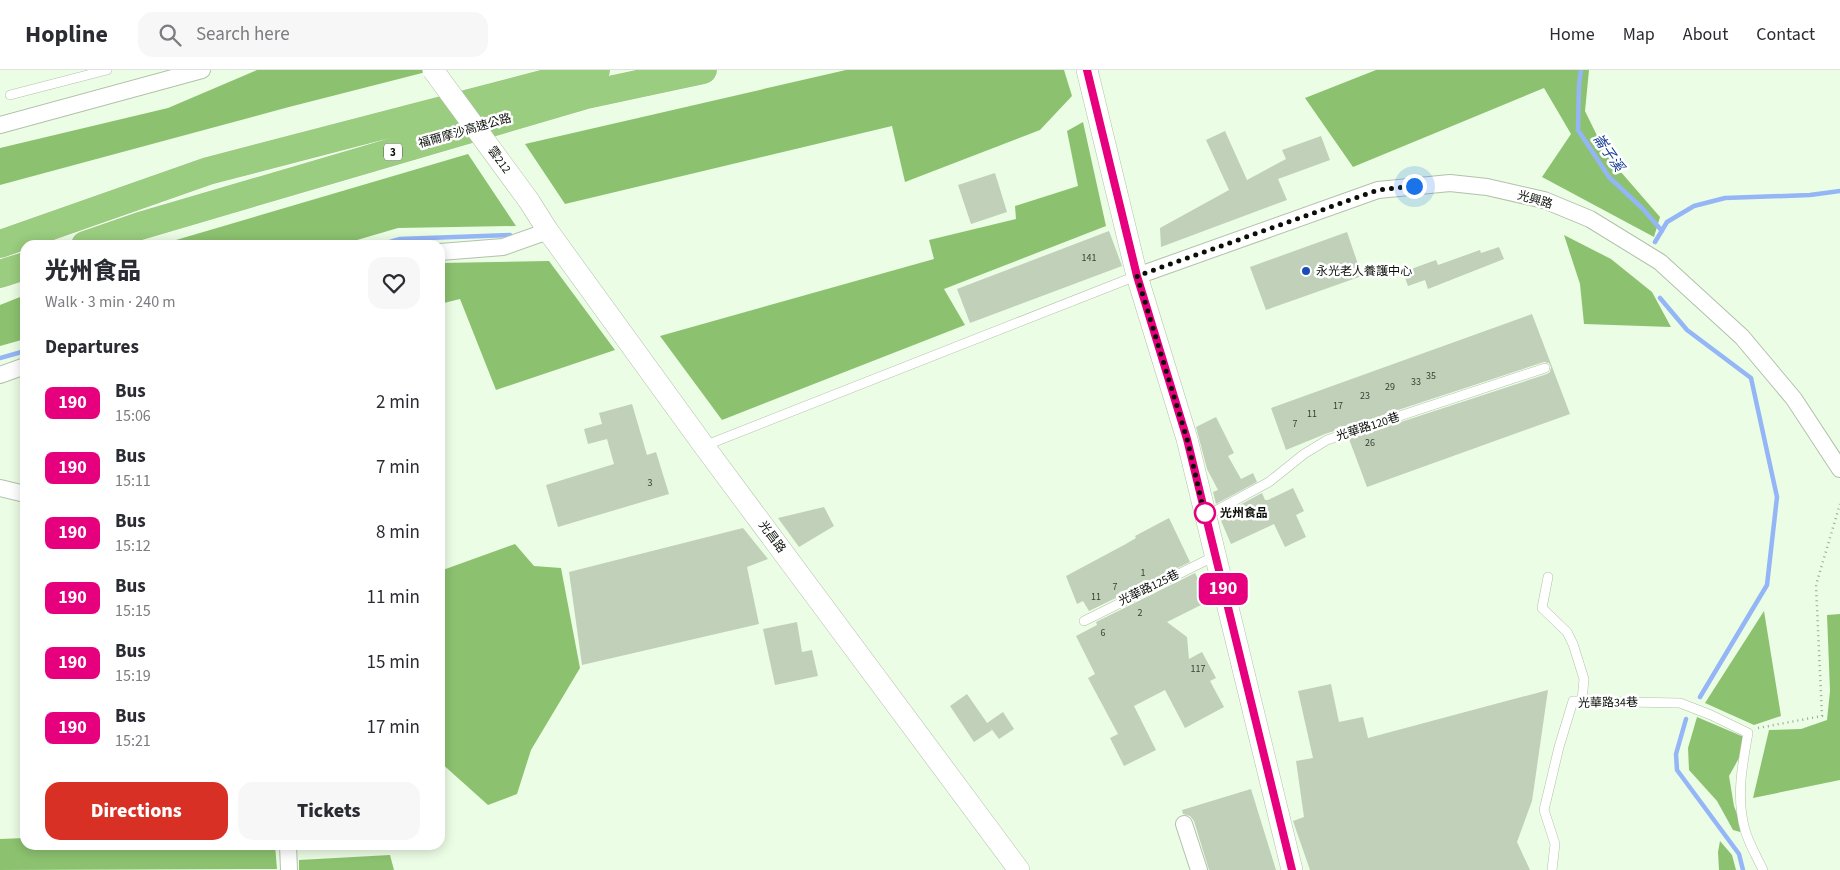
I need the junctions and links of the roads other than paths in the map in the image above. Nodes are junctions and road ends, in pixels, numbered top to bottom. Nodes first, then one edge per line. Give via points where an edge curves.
1 (107, 70) edge
2 (202, 70) edge
3 (433, 70) edge
4 (596, 70) edge
5 (703, 70) edge
6 (1087, 70) edge
7 (10, 95) dead end
8 (0, 125) edge
9 (529, 201) joint
10 (548, 230) junction
11 (36, 232) junction
12 (0, 240) edge
13 (100, 240) edge
14 (0, 244) edge
15 (445, 252) edge
16 (20, 268) edge
17 (0, 274) edge
18 (1137, 276) junction
19 (20, 368) edge
20 (1545, 368) dead end
21 (0, 375) edge
22 (704, 446) junction
23 (1840, 469) edge
24 (0, 488) edge
25 (20, 493) edge
26 (1205, 516) junction
27 (1215, 556) junction
28 (1548, 576) dead end
29 (1084, 621) dead end
30 (1582, 701) junction
31 (1184, 824) dead end
32 (288, 850) edge
33 (289, 870) edge
34 (1019, 870) edge
35 (1199, 870) edge
36 (1292, 870) edge
37 (1552, 870) edge
38 (1763, 870) edge

1 - 7 lane
2 - 8 street
3 - 9 street, 雲212 / 雲212, bridge
4 - 11 highway, 福爾摩沙高速公路 / 3 via 208,171
5 - 13 highway, 福爾摩沙高速公路 / 3 via 586,95
6 - 18 street
9 - 10 street, 光昌路 / 雲212
10 - 15 street via 503,248
10 - 22 street, 光昌路 / 雲212
11 - 12 highway
11 - 14 highway, 福爾摩沙高速公路 / 3
16 - 17 highway
18 - 22 lane
18 - 23 street, 光興路 via 1378,190 1450,183 1487,187 1544,200 1590,219 1660,262 1742,337 1794,399
18 - 26 street via 1187,439
19 - 21 street
20 - 26 lane, 光華路120巷 via 1327,440 1269,482
22 - 34 street, 光昌路 / 雲212
24 - 25 street
26 - 27 street
27 - 29 lane, 光華路125巷
27 - 36 street
28 - 30 lane via 1542,608 1567,632 1573,644 1584,679
30 - 37 lane, 光華路34巷 via 1573,701 1544,810 1555,844
30 - 38 lane, 光華路34巷 via 1680,703 1748,733 1740,803 1746,832
31 - 35 street
32 - 33 street

